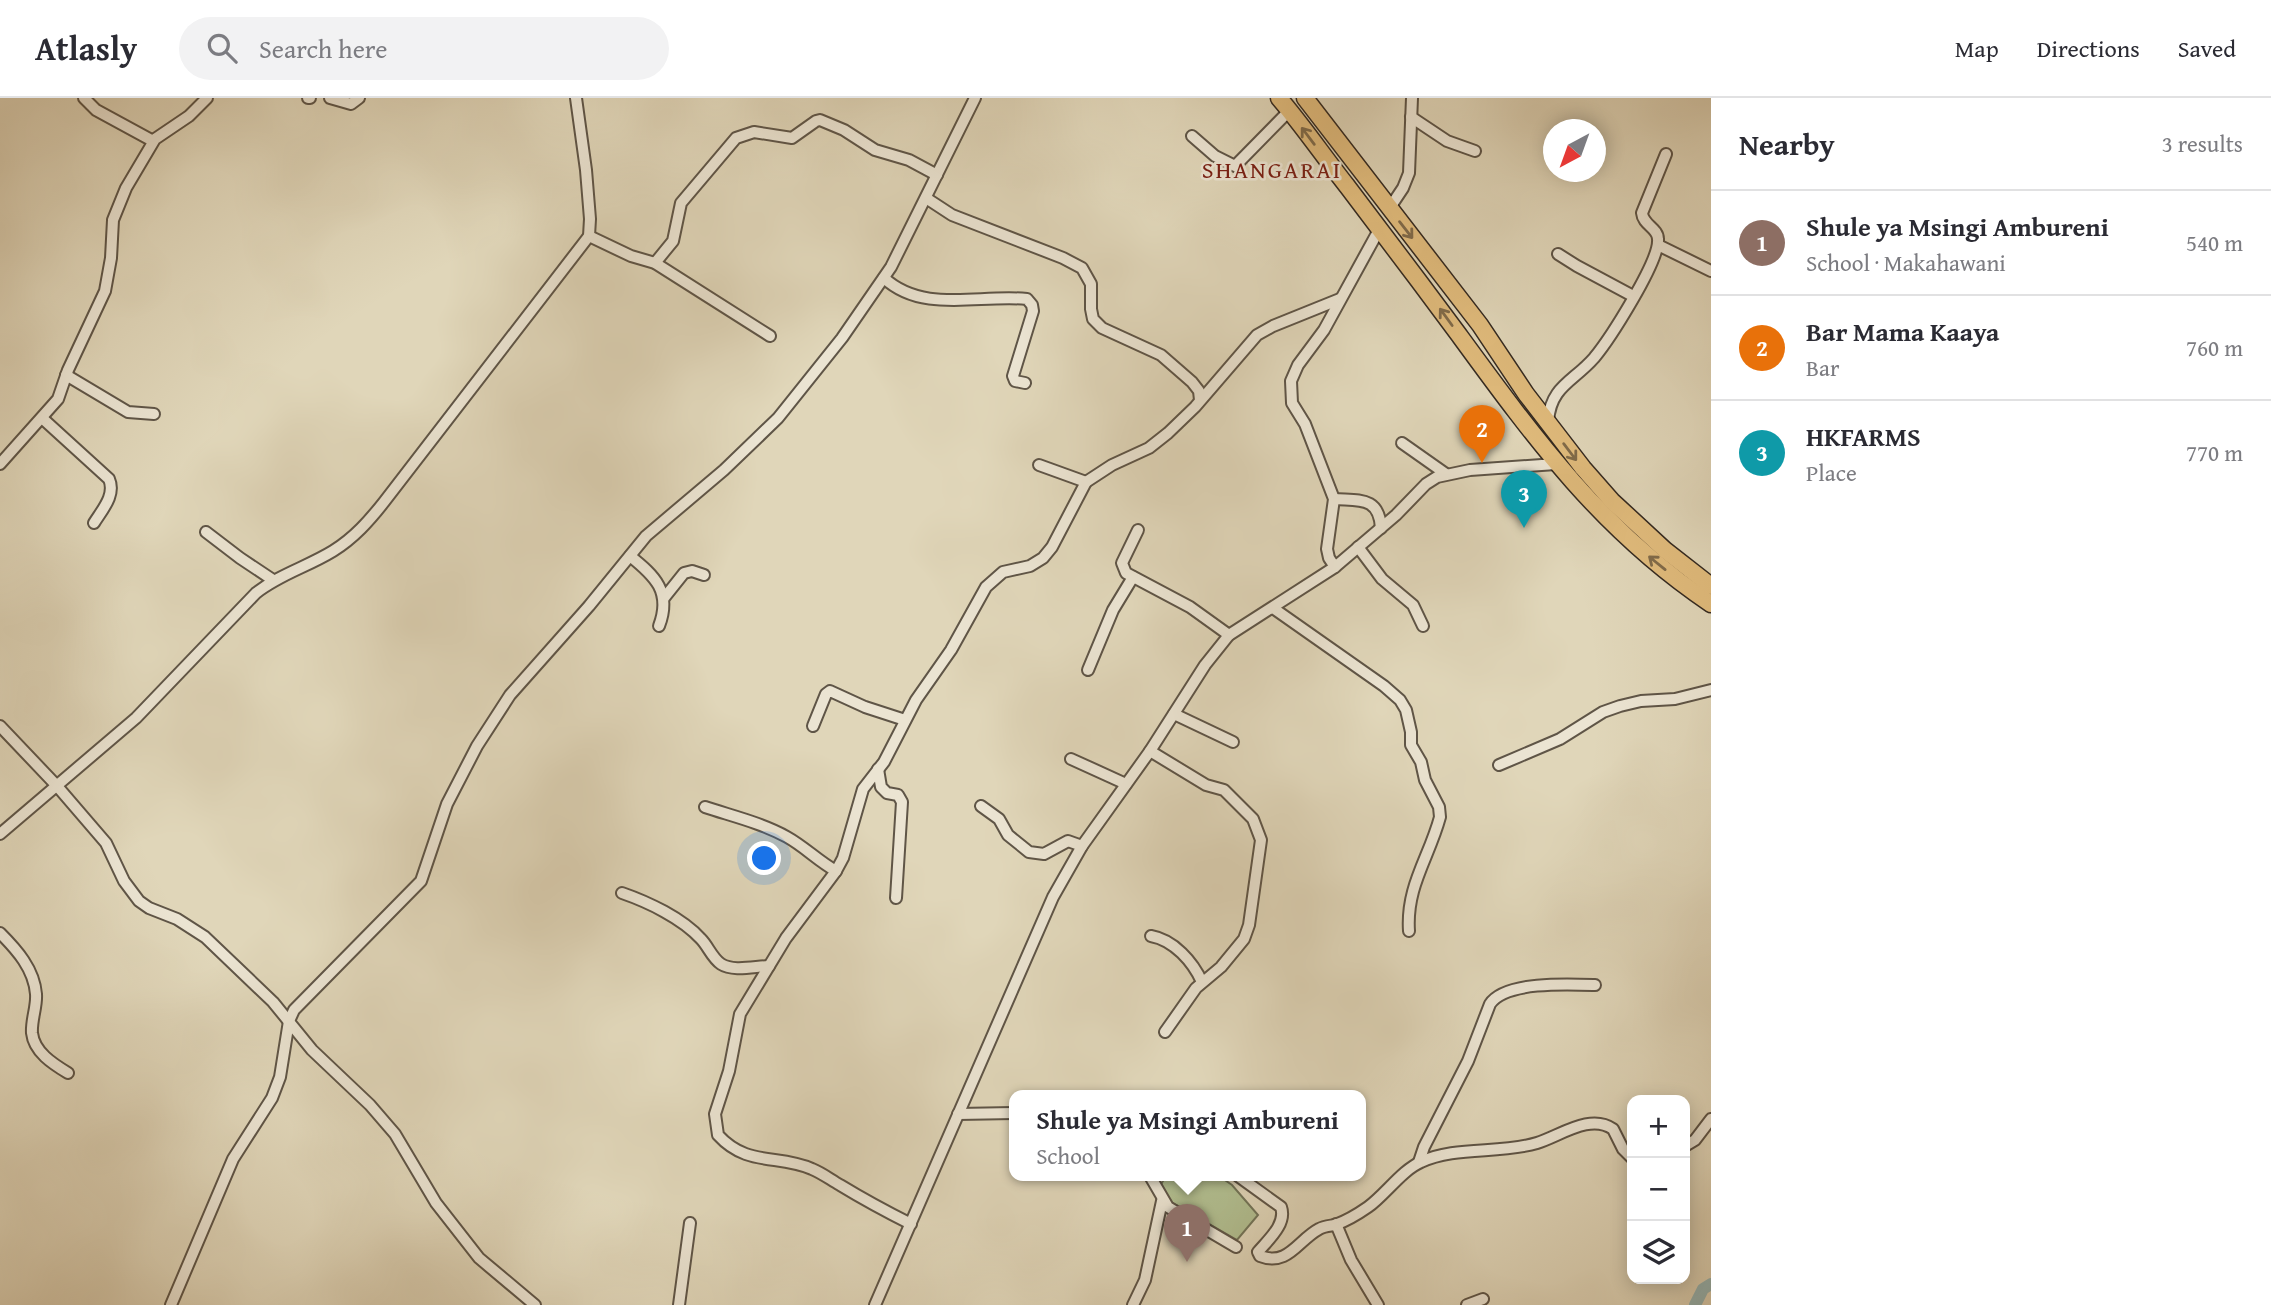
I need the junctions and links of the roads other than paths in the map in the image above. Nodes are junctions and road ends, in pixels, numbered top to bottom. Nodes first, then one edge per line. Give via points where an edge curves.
1 (84, 98) edge
2 (207, 98) edge
3 (330, 98) edge
4 (359, 98) edge
5 (576, 98) edge
6 (975, 98) edge
7 (1305, 98) edge
8 (1412, 98) edge
9 (1284, 105) edge
10 (1411, 117) junction
11 (1192, 136) dead end
12 (153, 141) junction
13 (1475, 151) dead end
14 (1665, 154) dead end
15 (937, 175) junction
16 (926, 198) junction
17 (1389, 209) junction
18 (1380, 228) junction
19 (589, 236) junction
20 (1658, 245) junction
21 (1558, 254) dead end
22 (654, 263) junction
23 (1711, 271) edge
24 (884, 278) junction
25 (1633, 296) junction
26 (1340, 299) junction
27 (1480, 325) junction
28 (770, 336) dead end
29 (1461, 338) junction
30 (1507, 365) junction
31 (66, 375) junction
32 (1489, 377) junction
33 (1025, 383) dead end
34 (1200, 400) junction
35 (154, 414) dead end
36 (42, 418) junction
37 (1548, 422) junction
38 (1402, 443) dead end
39 (0, 464) edge
40 (1556, 464) junction
41 (1039, 466) dead end
42 (1446, 474) junction
43 (1086, 482) junction
44 (1334, 499) junction
45 (94, 523) dead end
46 (1381, 527) junction
47 (1138, 530) dead end
48 (206, 532) dead end
49 (1359, 547) junction
50 (629, 556) junction
51 (1335, 567) junction
52 (704, 575) dead end
53 (1133, 577) junction
54 (273, 580) junction
55 (1711, 586) edge
56 (664, 598) junction
57 (1711, 604) edge
58 (1273, 608) junction
59 (659, 626) dead end
60 (1423, 626) dead end
61 (1229, 635) junction
62 (1088, 670) dead end
63 (1711, 690) edge
64 (1174, 713) junction
65 (905, 720) junction
66 (0, 726) edge
67 (813, 726) dead end
68 (1233, 742) dead end
69 (1150, 751) junction
70 (1071, 759) dead end
71 (1499, 765) dead end
72 (878, 769) junction
73 (1126, 784) junction
74 (57, 786) junction
75 (981, 806) dead end
76 (705, 807) dead end
77 (0, 834) edge
78 (1082, 846) junction
79 (836, 871) junction
80 (622, 894) dead end
81 (896, 898) dead end
82 (1409, 931) dead end
83 (0, 933) edge
84 (1152, 936) dead end
85 (769, 965) junction
86 (1202, 982) junction
87 (1595, 985) dead end
88 (289, 1021) junction
89 (1165, 1032) dead end
90 (68, 1073) dead end
91 (1009, 1113) edge
92 (958, 1114) junction
93 (1711, 1119) edge
94 (1690, 1142) edge
95 (1627, 1153) edge
96 (1419, 1162) junction
97 (1152, 1181) edge
98 (1246, 1181) edge
99 (1162, 1201) junction
100 (690, 1223) dead end
101 (911, 1224) junction
102 (1336, 1224) junction
103 (1237, 1247) dead end
104 (1483, 1299) dead end
105 (1140, 1302) edge
106 (171, 1305) edge
107 (535, 1305) edge
108 (679, 1305) edge
109 (875, 1305) edge
110 (1378, 1305) edge
111 (1466, 1305) edge

1 - 12 street via 96,110
2 - 12 street
3 - 4 street via 351,104
5 - 19 street
6 - 15 street
7 - 17 highway
8 - 10 street
9 - 11 street via 1235,166
18 -> 9 highway
10 - 13 street via 1447,141
10 - 17 street via 1409,173
12 - 31 street via 117,207 105,291
14 - 20 street via 1642,213 1657,233
15 - 16 street
15 - 22 street via 875,150 820,120 792,138 743,134 681,202 673,241
16 - 24 street
16 - 34 street via 952,215 1082,268 1091,284 1094,319 1161,355 1192,382
17 -> 27 highway
18 - 26 street
29 -> 18 highway
19 - 22 street
19 - 54 street via 367,524 331,552
20 - 23 street
20 - 25 street
21 - 25 street
22 - 28 street
24 - 33 street via 914,296 1030,301 1032,317 1013,376
24 - 50 street via 778,418 656,526
25 - 37 street via 1602,349 1554,396
26 - 34 street via 1261,331
26 - 44 street via 1290,385 1292,404 1305,424
27 - 29 highway
27 - 30 highway
29 - 32 highway
30 - 32 highway
30 - 37 highway
31 - 35 street via 128,412
31 - 36 street via 55,405
32 - 40 highway
34 - 43 street via 1149,448
36 - 39 street
36 - 45 street via 112,484
37 -> 55 highway via 1612,501
38 - 42 street
40 - 42 street
57 -> 40 highway via 1614,527
41 - 43 street
42 - 46 street via 1426,484
43 - 65 street via 1043,558 1003,572 986,587
44 - 46 street via 1368,503 1378,512
44 - 51 street via 1327,549
46 - 49 street
47 - 53 street via 1122,563
48 - 54 street
49 - 51 street
49 - 60 street via 1382,579 1413,605
50 - 56 street via 652,577
50 - 88 street via 510,695 486,730 447,804 421,881 299,1003
51 - 58 street
52 - 56 street via 687,571
53 - 61 street via 1190,607
53 - 62 street via 1113,610
54 - 74 street via 237,611 136,718
56 - 59 street
58 - 61 street
58 - 82 street via 1384,686 1406,710 1412,748 1440,817 1412,890
61 - 64 street
63 - 71 street via 1612,708 1560,739
64 - 68 street
64 - 69 street
65 - 67 street via 832,691 826,694
65 - 72 street
66 - 74 street
69 - 73 street
69 - 86 street via 1206,785 1224,790 1253,819 1261,840 1248,931 1232,955
70 - 73 street
72 - 79 street via 860,797
72 - 81 street via 881,788 898,795 902,802
73 - 78 street
74 - 77 street
74 - 88 street via 108,846 139,901 205,937
75 - 78 street via 1029,852 1044,854 1068,841
76 - 79 street via 784,835
78 - 92 street via 1053,897
79 - 85 street
80 - 85 street via 677,920 701,938 721,964 736,968
83 - 90 street via 26,963 33,981 36,1042 43,1055
84 - 86 street via 1175,947
85 - 101 street via 737,1023 729,1071 715,1114 718,1135 750,1156 811,1168
86 - 89 street
87 - 96 street via 1539,986 1495,997
88 - 106 street via 272,1098 233,1159
88 - 107 street via 395,1134 436,1203 479,1258
91 - 92 street
92 - 101 street
93 - 94 street
95 - 96 street via 1613,1129 1598,1123 1536,1143
96 - 102 street via 1368,1207
97 - 99 street
98 - 102 street via 1282,1207 1284,1214 1258,1252 1260,1256 1284,1257 1315,1232
99 - 103 street
99 - 105 street
100 - 108 street
101 - 109 street
102 - 110 street
104 - 111 street

